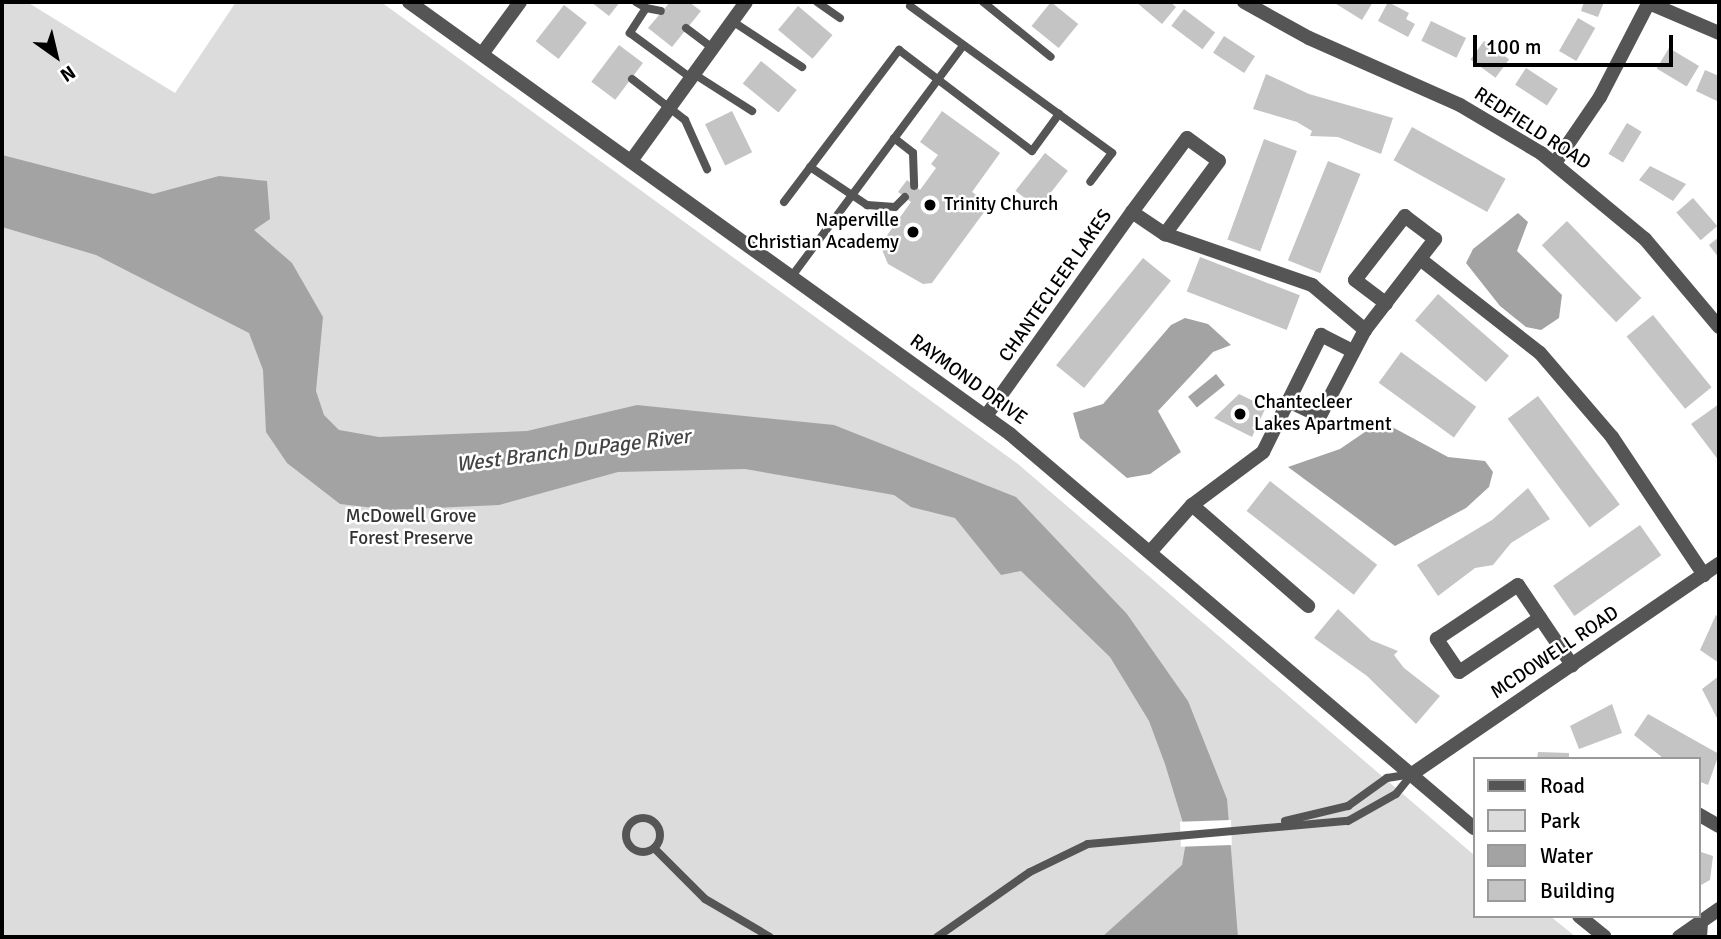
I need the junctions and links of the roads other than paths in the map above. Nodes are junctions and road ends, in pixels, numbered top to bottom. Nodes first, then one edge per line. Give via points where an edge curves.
1 (409, 2) edge
2 (520, 2) edge
3 (636, 2) edge
4 (746, 2) edge
5 (817, 2) edge
6 (983, 2) edge
7 (1244, 2) edge
8 (1649, 2) edge
9 (910, 6) dead end
10 (646, 8) junction
11 (661, 11) dead end
12 (840, 18) dead end
13 (732, 21) junction
14 (686, 28) dead end
15 (1719, 33) edge
16 (963, 46) junction
17 (713, 48) junction
18 (482, 54) junction
19 (1051, 57) dead end
20 (802, 67) dead end
21 (692, 76) junction
22 (632, 79) dead end
23 (937, 80) junction
24 (670, 107) junction
25 (752, 111) dead end
26 (1059, 114) junction
27 (894, 138) junction
28 (631, 161) junction
29 (1555, 163) junction
30 (810, 167) junction
31 (707, 169) dead end
32 (1090, 182) dead end
33 (914, 186) dead end
34 (850, 197) junction
35 (905, 197) dead end
36 (785, 202) dead end
37 (1132, 212) junction
38 (1165, 234) junction
39 (1420, 258) junction
40 (792, 276) junction
41 (1386, 303) junction
42 (1719, 327) edge
43 (1365, 330) junction
44 (1353, 351) junction
45 (1288, 401) junction
46 (986, 416) junction
47 (1192, 505) junction
48 (1151, 551) junction
49 (1719, 564) edge
50 (1704, 575) junction
51 (1308, 606) dead end
52 (1540, 618) junction
53 (1572, 665) junction
54 (1412, 774) junction
55 (1700, 815) edge
56 (1472, 826) edge
57 (1719, 826) edge
58 (1255, 827) junction
59 (654, 848) junction
60 (1719, 909) edge
61 (1581, 918) edge
62 (1701, 930) edge
63 (770, 937) edge
64 (937, 937) edge
65 (1605, 937) edge
66 (1679, 937) edge

1 - 18 street, RAYMOND DRIVE
2 - 18 street
3 - 10 lane
4 - 13 street
5 - 12 lane
6 - 19 lane
7 - 29 street, REDFIELD ROAD via 1309,38 1460,105
8 - 15 street
8 - 29 street via 1600,97
9 - 16 lane
10 - 11 lane
10 - 21 lane via 630,33
13 - 17 street
13 - 20 lane
14 - 17 lane
16 - 23 lane
16 - 26 lane
17 - 21 street
18 - 28 street, RAYMOND DRIVE
21 - 24 street
21 - 25 lane
22 - 24 lane
23 - 26 lane via 1032,151
23 - 27 lane
23 - 30 lane via 899,50
24 - 28 street
24 - 31 lane via 685,120
26 - 32 lane via 1112,153
27 - 33 lane via 913,153
27 - 34 lane
28 - 40 street, RAYMOND DRIVE
29 - 42 street, REDFIELD ROAD via 1645,239
30 - 34 lane
30 - 36 lane
34 - 35 lane via 883,208
34 - 40 lane
37 - 38 street, CHANTECLEER LAKES
37 - 38 street, CHANTECLEER LAKES via 1187,138 1219,161
37 - 46 street, CHANTECLEER LAKES
38 - 43 street, CHANTECLEER LAKES via 1312,285
39 - 41 street
39 - 41 street via 1435,239 1405,215 1355,280
39 - 50 street via 1540,353 1612,437
40 - 46 street, RAYMOND DRIVE
41 - 43 street
43 - 44 street
44 - 45 street via 1320,416
44 - 45 street via 1321,335
45 - 47 street via 1251,467
46 - 48 street, RAYMOND DRIVE
47 - 48 street
47 - 51 street
48 - 54 street, RAYMOND DRIVE
49 - 50 street, MCDOWELL ROAD
50 - 53 street, MCDOWELL ROAD
52 - 52 street via 1459,672 1437,639 1518,584
52 - 53 street
53 - 54 street, MCDOWELL ROAD
54 - 56 street, RAYMOND DRIVE
54 - 58 lane via 1387,778 1336,811
54 - 58 lane via 1396,794 1362,817
55 - 57 street
58 - 64 lane via 1088,844 1063,853
59 - 59 lane via 659,826 643,817 632,822 626,836 631,847
59 - 63 lane via 705,899
60 - 62 street
61 - 65 street
62 - 66 street via 1691,924

